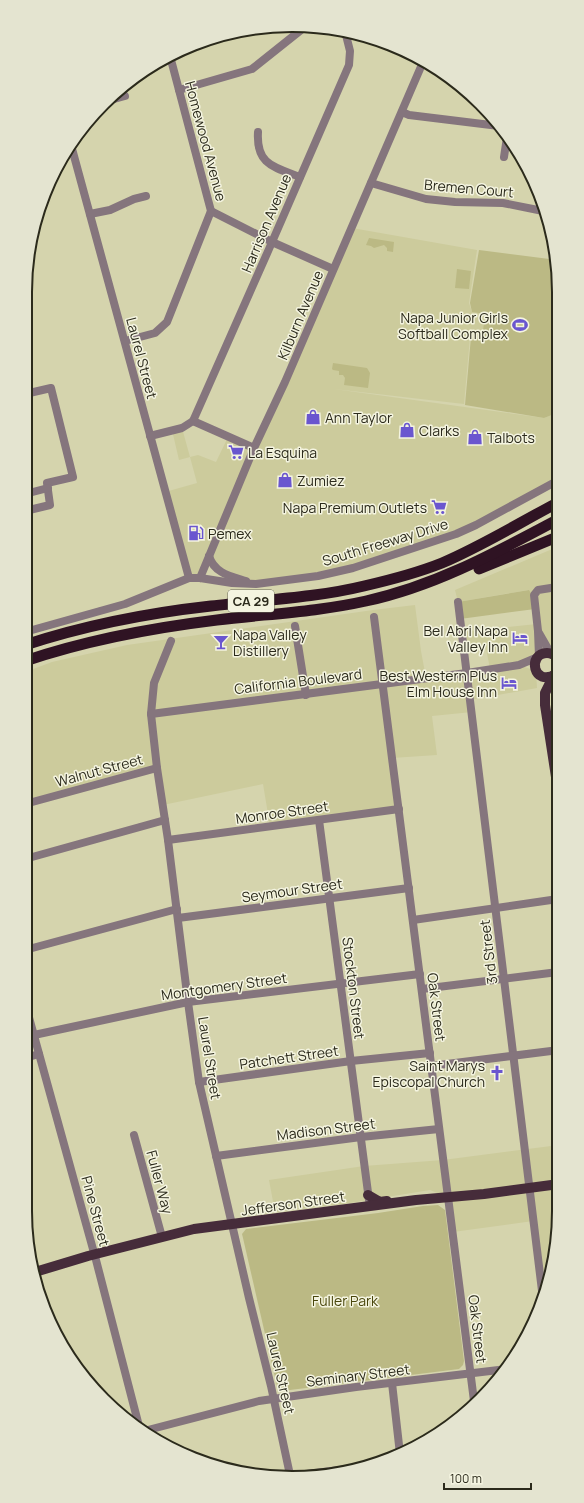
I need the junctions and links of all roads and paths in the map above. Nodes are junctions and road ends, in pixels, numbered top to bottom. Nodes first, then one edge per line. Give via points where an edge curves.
1 (298, 32) edge
2 (347, 38) edge
3 (172, 62) edge
4 (421, 67) edge
5 (179, 90) junction
6 (125, 96) dead end
7 (121, 97) edge
8 (402, 112) junction
9 (490, 125) edge
10 (258, 132) dead end
11 (506, 145) edge
12 (72, 154) edge
13 (504, 157) dead end
14 (300, 177) junction
15 (371, 183) junction
16 (146, 196) dead end
17 (539, 210) edge
18 (211, 211) junction
19 (90, 214) junction
20 (272, 242) junction
21 (333, 269) junction
22 (125, 341) junction
23 (32, 392) edge
24 (193, 421) junction
25 (150, 436) junction
26 (254, 448) junction
27 (552, 484) edge
28 (48, 488) junction
29 (32, 492) edge
30 (552, 499) edge
31 (552, 506) edge
32 (32, 509) edge
33 (552, 523) edge
34 (552, 539) edge
35 (474, 548) junction
36 (209, 556) junction
37 (189, 578) junction
38 (200, 578) junction
39 (256, 584) junction
40 (552, 588) edge
41 (365, 602) junction
42 (458, 602) dead end
43 (374, 616) dead end
44 (295, 626) dead end
45 (32, 630) edge
46 (538, 630) junction
47 (171, 641) dead end
48 (32, 643) edge
49 (552, 650) edge
50 (552, 655) edge
51 (538, 656) junction
52 (32, 659) edge
53 (519, 665) junction
54 (536, 672) junction
55 (467, 673) junction
56 (552, 676) edge
57 (552, 681) edge
58 (383, 684) junction
59 (306, 695) junction
60 (151, 714) junction
61 (552, 754) edge
62 (157, 768) junction
63 (32, 802) edge
64 (399, 809) junction
65 (165, 820) junction
66 (319, 820) junction
67 (168, 840) junction
68 (32, 857) edge
69 (409, 888) junction
70 (330, 898) junction
71 (552, 900) edge
72 (496, 908) junction
73 (177, 909) junction
74 (178, 918) junction
75 (413, 920) junction
76 (32, 948) edge
77 (552, 973) edge
78 (420, 974) junction
79 (504, 979) junction
80 (341, 984) junction
81 (422, 989) junction
82 (188, 1002) junction
83 (32, 1028) edge
84 (34, 1035) junction
85 (552, 1051) edge
86 (430, 1053) junction
87 (39, 1054) junction
88 (513, 1055) junction
89 (32, 1056) edge
90 (351, 1062) junction
91 (431, 1066) junction
92 (199, 1082) junction
93 (440, 1129) junction
94 (134, 1135) dead end
95 (361, 1137) junction
96 (216, 1156) junction
97 (552, 1185) edge
98 (529, 1188) junction
99 (368, 1195) junction
100 (448, 1197) junction
101 (404, 1202) junction
102 (370, 1206) junction
103 (232, 1225) junction
104 (162, 1237) junction
105 (94, 1255) junction
106 (39, 1271) edge
107 (541, 1284) edge
108 (497, 1370) edge
109 (470, 1373) junction
110 (392, 1383) junction
111 (473, 1397) edge
112 (274, 1399) junction
113 (137, 1419) edge
114 (151, 1429) edge
115 (399, 1447) edge
116 (289, 1471) edge

1 - 5 street via 252,69
2 - 14 street, Harrison Avenue via 350,51 349,65
3 - 5 street, Homewood Avenue
4 - 8 street, Kilburn Avenue
5 - 18 street, Homewood Avenue
6 - 7 street
8 - 9 street
8 - 15 street, Kilburn Avenue
10 - 14 street via 257,142 266,162
11 - 13 street
12 - 19 street, Laurel Street
14 - 20 street, Harrison Avenue
15 - 17 street, Bremen Court via 426,199 503,203
15 - 21 street, Kilburn Avenue
16 - 19 street via 134,198 110,210
18 - 20 street
18 - 22 street, Homewood Avenue via 167,322 155,333
19 - 22 street, Laurel Street
20 - 21 street
20 - 24 street, Harrison Avenue
21 - 26 street, Kilburn Avenue
22 - 25 street, Laurel Street
23 - 28 street via 50,388 73,476 47,483
24 - 25 street via 182,428
24 - 26 street
25 - 37 street, Laurel Street
26 - 36 street, Kilburn Avenue
27 - 39 street, South Freeway Drive via 476,526 427,544 339,572
28 - 29 street
28 - 32 street via 50,505
30 - 35 highway
31 - 35 highway, CA 29
33 - 41 highway, CA 29 via 445,577
34 - 41 highway via 419,591
35 - 48 highway, CA 29 via 441,563 362,586 134,617
36 - 38 street, Kilburn Avenue
36 - 39 street via 217,570
37 - 38 street, South Freeway Drive
37 - 45 street, South Freeway Drive via 125,604
38 - 39 street, South Freeway Drive
40 - 46 street via 538,590 534,595
41 - 52 highway, CA 29 via 140,631
42 - 55 street, 3rd Street
43 - 58 street, Oak Street
44 - 59 street
46 - 49 street
46 - 51 street
47 - 60 street, Laurel Street via 154,683
50 - 51 main road via 544,653
51 - 53 street, California Boulevard
51 - 54 main road
53 - 54 street
53 - 55 street, California Boulevard
54 - 56 main road via 542,677
55 - 58 street, California Boulevard
55 - 72 street, 3rd Street
57 - 61 main road via 545,694 544,705
58 - 59 street, California Boulevard
58 - 64 street, Oak Street
59 - 60 street, California Boulevard
60 - 62 street, Laurel Street
62 - 63 street, Walnut Street
62 - 65 street, Laurel Street
64 - 66 street, Monroe Street
64 - 69 street, Oak Street
65 - 67 street, Laurel Street
65 - 68 street
66 - 67 street, Monroe Street
66 - 70 street, Stockton Street
67 - 73 street, Laurel Street
69 - 70 street, Seymour Street
69 - 75 street, Oak Street
70 - 74 street, Seymour Street
70 - 80 street, Stockton Street
71 - 72 street
72 - 75 street
72 - 79 street, 3rd Street
73 - 74 street, Laurel Street
73 - 76 street
74 - 82 street, Laurel Street
75 - 78 street, Oak Street
77 - 79 street
78 - 80 street, Montgomery Street
78 - 81 street, Oak Street
79 - 81 street
79 - 88 street, 3rd Street
80 - 82 street, Montgomery Street
80 - 90 street, Stockton Street
81 - 86 street, Oak Street
82 - 84 street, Montgomery Street
82 - 92 street, Laurel Street
83 - 84 street, Pine Street
84 - 87 street, Pine Street
85 - 88 street
86 - 90 street, Patchett Street
86 - 91 street, Oak Street
87 - 89 street
87 - 105 street, Pine Street
88 - 91 street
88 - 98 street, 3rd Street
90 - 92 street, Patchett Street
90 - 95 street, Stockton Street
91 - 93 street, Oak Street
92 - 96 street, Laurel Street
93 - 95 street, Madison Street
93 - 100 street, Oak Street
94 - 104 street, Fuller Way
95 - 96 street, Madison Street
95 - 99 street, Stockton Street
96 - 103 street, Laurel Street
97 - 98 main road, Jefferson Street
98 - 100 main road, Jefferson Street
98 - 107 street, 3rd Street
99 - 101 main road via 380,1202 399,1199
99 - 102 street, Stockton Street
100 - 101 main road, Jefferson Street
100 - 109 street, Oak Street
101 - 102 main road, Jefferson Street
102 - 103 main road, Jefferson Street
103 - 104 main road, Jefferson Street via 194,1229
103 - 112 street, Laurel Street
104 - 105 main road, Jefferson Street
105 - 106 main road, Jefferson Street
105 - 113 street, Pine Street
108 - 109 street, Seminary Street
109 - 110 street, Seminary Street
109 - 111 street, Oak Street
110 - 112 street, Seminary Street
110 - 115 street
112 - 114 street, Seminary Street
112 - 116 street, Laurel Street

